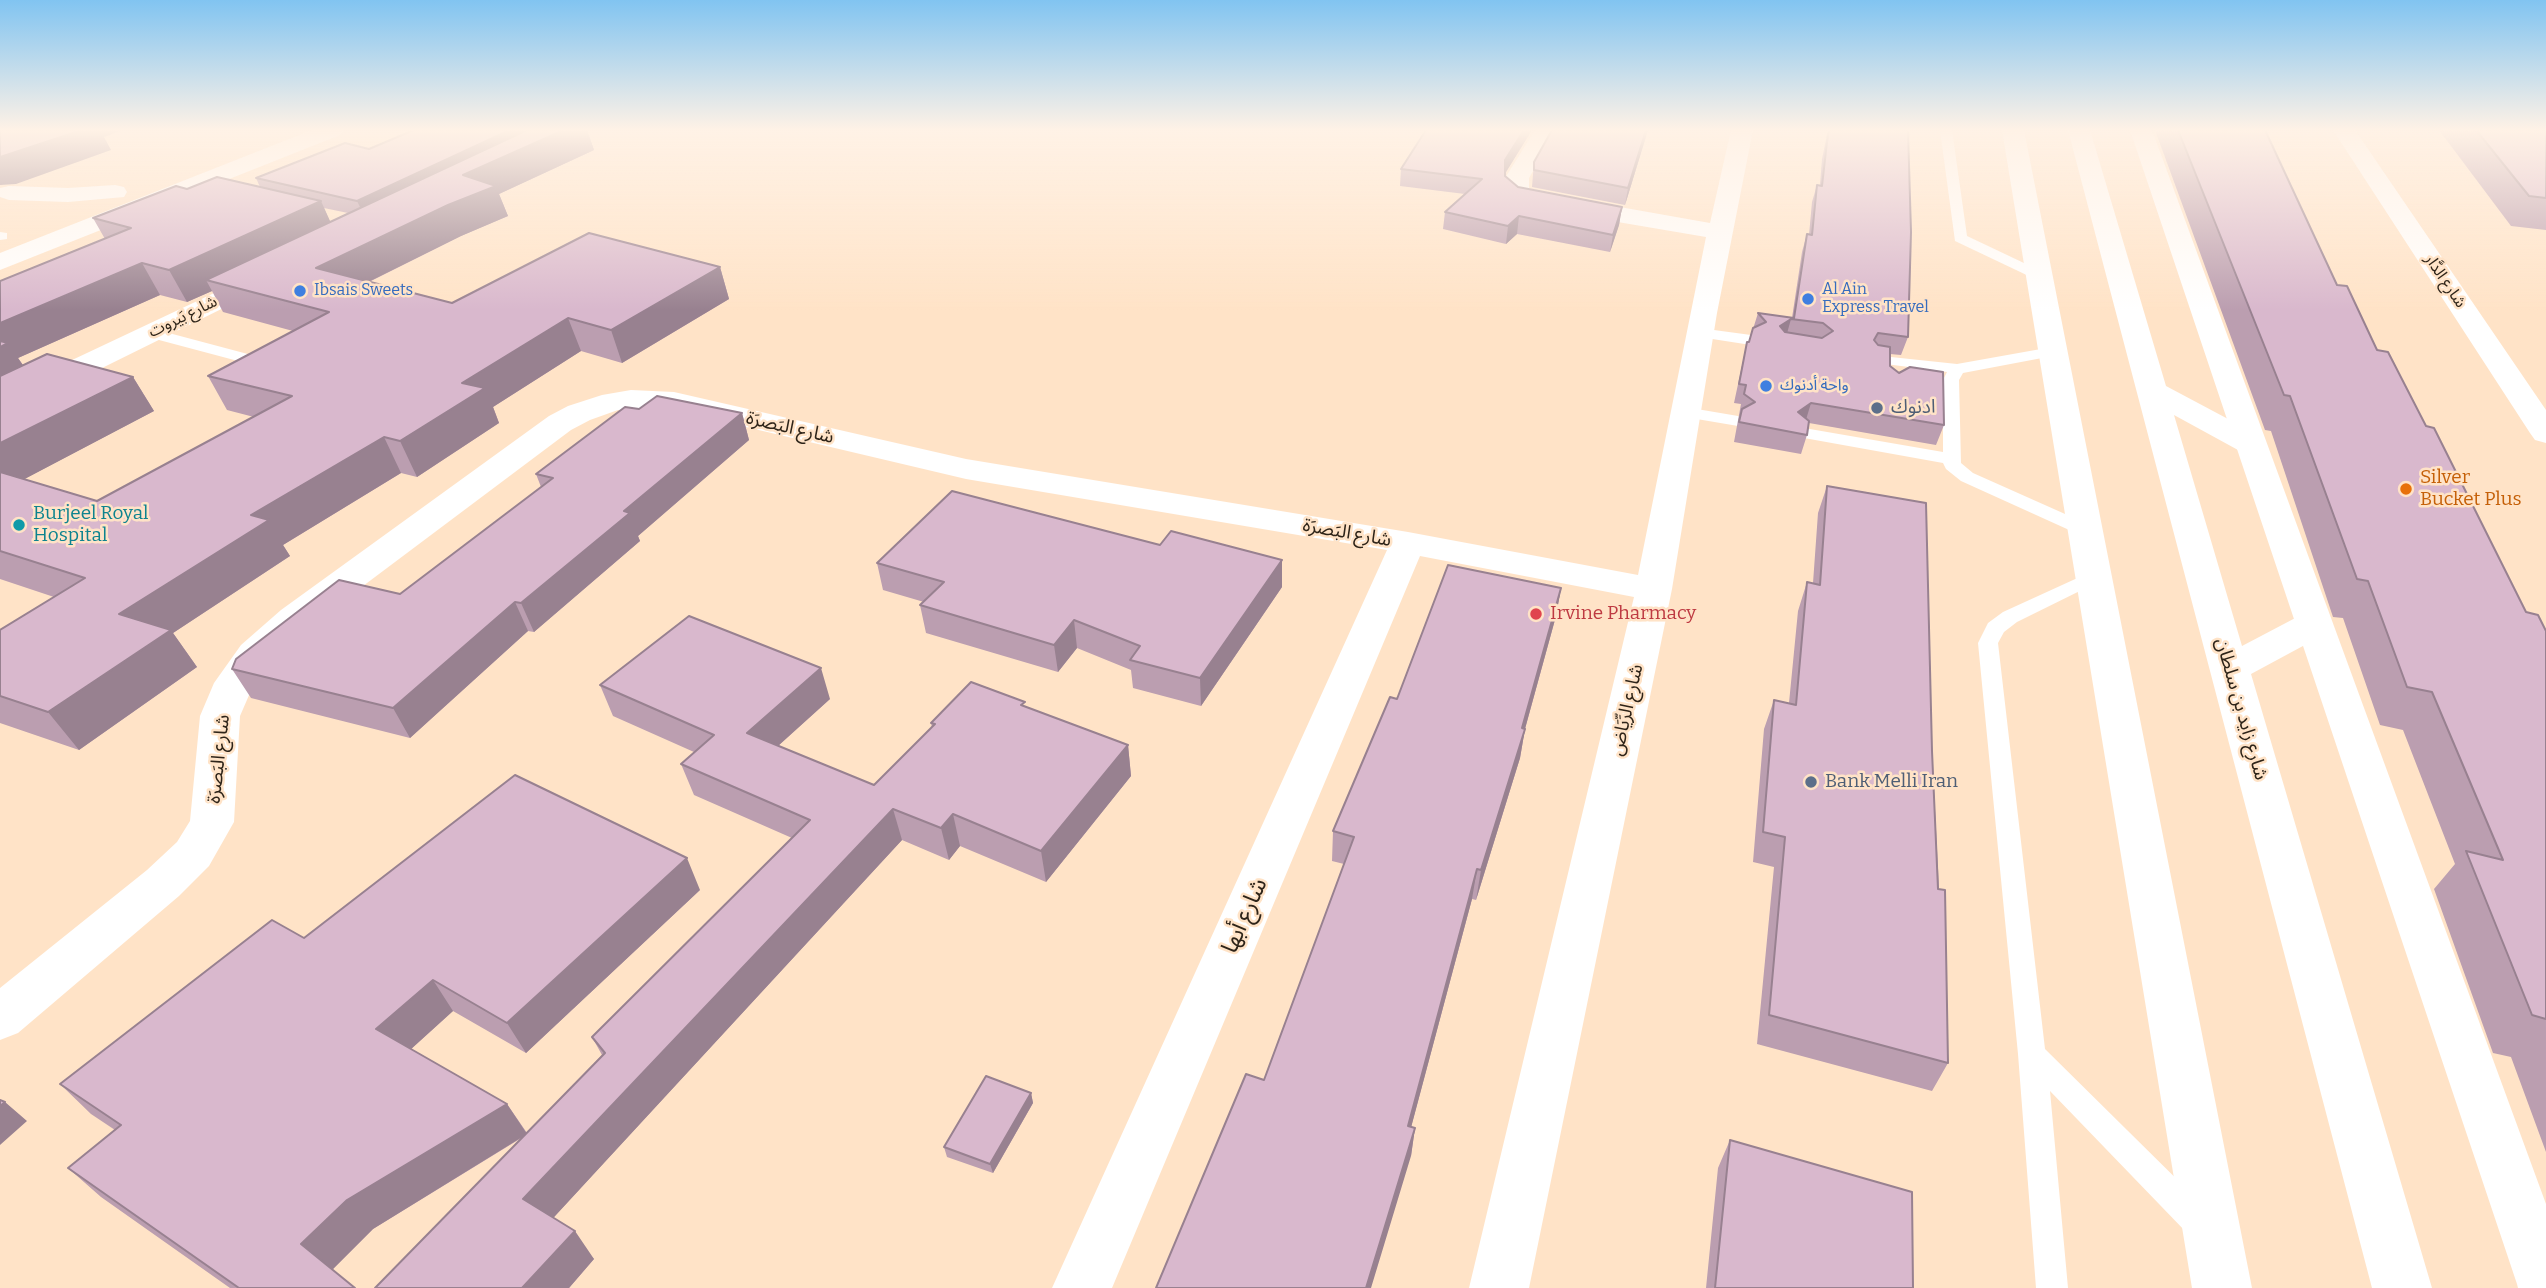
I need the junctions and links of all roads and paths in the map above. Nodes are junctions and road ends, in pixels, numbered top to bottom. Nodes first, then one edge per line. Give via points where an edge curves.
1 (120, 190) edge
2 (181, 190) edge
3 (203, 190) edge
4 (1517, 190) edge
5 (1730, 190) edge
6 (1954, 190) edge
7 (2024, 190) edge
8 (2096, 190) edge
9 (2162, 190) edge
10 (2384, 190) edge
11 (4, 192) edge
12 (115, 192) junction
13 (230, 196) edge
14 (37, 220) junction
15 (1721, 232) junction
16 (1, 236) edge
17 (0, 262) edge
18 (281, 269) edge
19 (2040, 276) junction
20 (150, 333) junction
21 (1699, 333) junction
22 (1751, 340) edge
23 (2052, 352) junction
24 (1878, 358) edge
25 (253, 360) edge
26 (1957, 369) junction
27 (2152, 391) junction
28 (0, 406) edge
29 (1685, 412) junction
30 (1738, 421) edge
31 (1804, 433) edge
32 (2546, 433) edge
33 (2249, 443) junction
34 (1952, 459) junction
35 (2085, 530) junction
36 (1409, 543) junction
37 (2095, 576) junction
38 (1654, 589) junction
39 (2314, 624) junction
40 (2229, 669) junction
41 (0, 1018) edge
42 (2032, 1054) junction
43 (2218, 1271) edge
44 (2546, 1284) edge
45 (1082, 1288) edge
46 (1499, 1288) edge
47 (2052, 1288) edge
48 (2402, 1288) edge

1 - 12 main road
2 - 17 main road
3 - 13 main road
4 - 15 main road via 1538,201
5 - 15 main road, شارع الرِّيَاض
6 - 19 lane via 1960,237
7 - 19 main road
8 - 27 main road, شارع زايد بن سلطان
9 - 33 main road
10 - 32 main road, شارع الدَّار
11 - 12 main road
11 - 14 main road via 24,201
12 - 14 main road
14 - 16 main road
15 - 21 main road, شارع الرِّيَاض
18 - 20 main road, شارع بَيروت
19 - 23 main road
20 - 25 lane
20 - 28 main road, شارع بَيروت
21 - 22 lane
21 - 29 main road, شارع الرِّيَاض
23 - 26 lane
23 - 35 main road
24 - 26 lane via 1895,367
26 - 34 lane via 1951,380
27 - 33 main road
27 - 40 main road, شارع زايد بن سلطان
29 - 30 lane
29 - 38 main road, شارع الرِّيَاض
31 - 34 lane via 1891,442
33 - 39 main road
34 - 35 lane via 1966,477
35 - 37 main road
36 - 38 main road, شارع البَصرَة
36 - 41 main road, شارع البَصرَة via 966,469 674,401 631,399 595,407 549,432 294,619 255,654 234,683 220,716 212,822 192,854
36 - 45 main road, شارع أبها
37 - 42 lane via 2010,617 1995,628 1988,643
37 - 43 main road
38 - 46 main road, شارع الرِّيَاض
39 - 40 main road
39 - 44 main road
40 - 48 main road, شارع زايد بن سلطان
42 - 43 lane
42 - 47 lane

